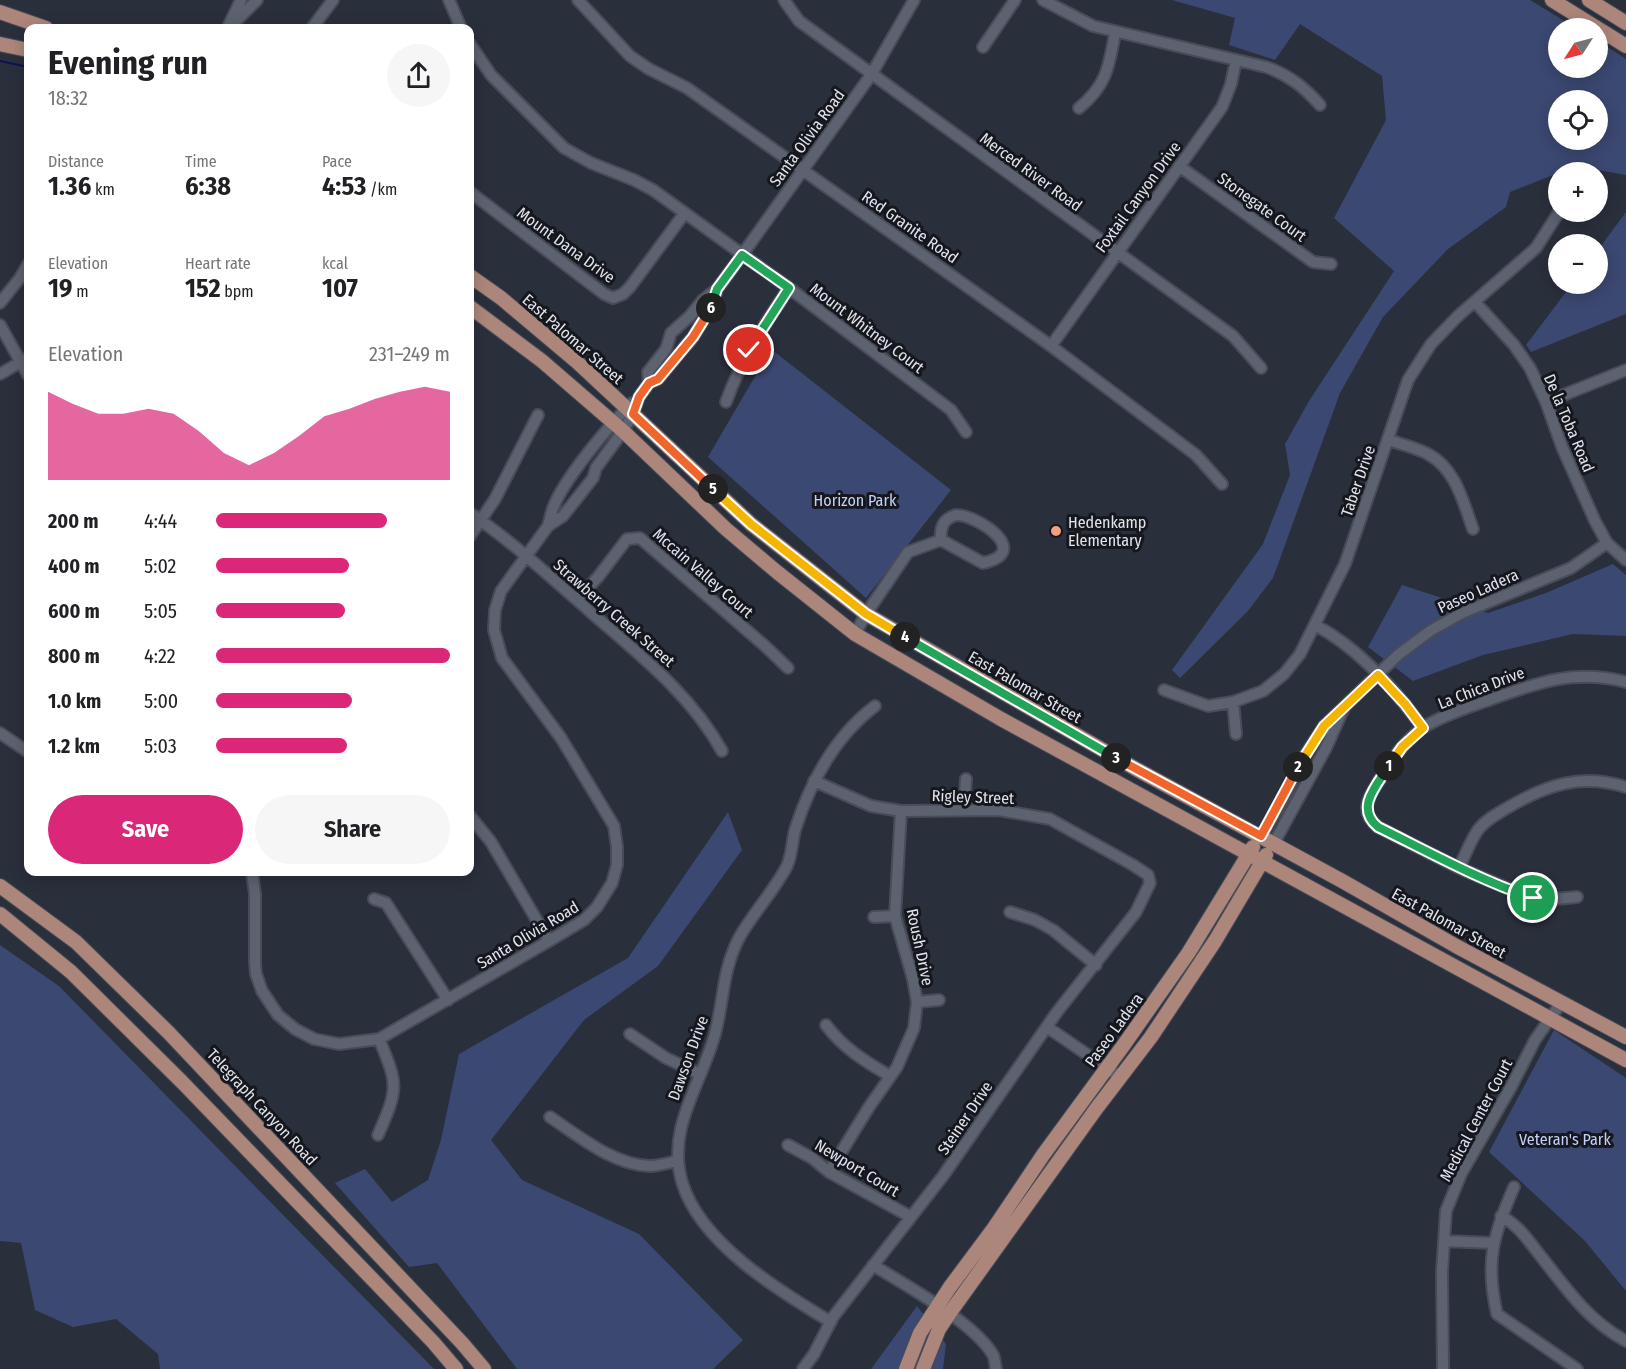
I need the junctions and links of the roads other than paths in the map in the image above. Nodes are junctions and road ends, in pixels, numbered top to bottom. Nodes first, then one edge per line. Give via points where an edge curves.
1 (241, 0) edge
2 (257, 0) edge
3 (333, 0) edge
4 (449, 0) edge
5 (578, 0) edge
6 (784, 0) edge
7 (914, 0) edge
8 (1015, 0) edge
9 (1043, 0) edge
10 (1552, 0) edge
11 (1589, 0) edge
12 (0, 12) edge
13 (1626, 23) edge
14 (34, 24) edge
15 (230, 24) edge
16 (232, 24) edge
17 (315, 24) edge
18 (454, 24) edge
19 (1115, 33) junction
20 (0, 44) edge
21 (1626, 46) edge
22 (982, 47) dead end
23 (24, 49) edge
24 (474, 50) edge
25 (1236, 60) junction
26 (871, 75) junction
27 (1320, 105) dead end
28 (1079, 108) dead end
29 (1179, 166) junction
30 (802, 170) junction
31 (474, 195) edge
32 (684, 214) junction
33 (1553, 222) edge
34 (1116, 253) junction
35 (742, 255) junction
36 (1331, 264) dead end
37 (24, 271) edge
38 (474, 279) edge
39 (789, 288) junction
40 (717, 289) junction
41 (1475, 302) junction
42 (0, 303) edge
43 (474, 310) edge
44 (0, 325) edge
45 (1051, 346) junction
46 (24, 359) edge
47 (24, 361) edge
48 (1261, 368) dead end
49 (1626, 370) edge
50 (0, 374) edge
51 (649, 383) junction
52 (726, 402) dead end
53 (1546, 402) junction
54 (630, 411) junction
55 (538, 415) dead end
56 (618, 427) junction
57 (966, 432) dead end
58 (1388, 440) junction
59 (1222, 484) dead end
60 (474, 516) edge
61 (481, 520) junction
62 (548, 526) junction
63 (1473, 529) dead end
64 (474, 530) edge
65 (942, 540) junction
66 (1607, 543) junction
67 (526, 556) junction
68 (1626, 560) edge
69 (577, 600) junction
70 (866, 614) junction
71 (1315, 625) junction
72 (855, 634) junction
73 (788, 668) dead end
74 (1378, 675) junction
75 (1626, 682) edge
76 (1164, 690) dead end
77 (1233, 702) junction
78 (875, 706) dead end
79 (1345, 707) junction
80 (1423, 728) junction
81 (0, 732) edge
82 (1236, 734) dead end
83 (24, 749) edge
84 (722, 751) dead end
85 (966, 778) dead end
86 (814, 781) junction
87 (1626, 787) edge
88 (964, 809) junction
89 (901, 811) junction
90 (474, 821) edge
91 (1261, 836) junction
92 (1274, 843) junction
93 (1248, 853) junction
94 (1263, 861) junction
95 (1459, 868) junction
96 (253, 876) edge
97 (1150, 883) joint
98 (0, 886) edge
99 (1577, 897) dead end
100 (374, 899) dead end
101 (1010, 912) dead end
102 (0, 914) edge
103 (895, 916) junction
104 (874, 917) dead end
105 (549, 941) junction
106 (1096, 964) junction
107 (448, 1000) junction
108 (939, 1000) dead end
109 (917, 1002) junction
110 (1561, 1002) junction
111 (1550, 1018) junction
112 (826, 1025) dead end
113 (1047, 1027) junction
114 (630, 1034) dead end
115 (1626, 1037) edge
116 (379, 1039) junction
117 (1626, 1060) edge
118 (1106, 1069) junction
119 (700, 1074) junction
120 (890, 1076) junction
121 (1120, 1077) junction
122 (549, 1117) dead end
123 (378, 1135) dead end
124 (788, 1145) dead end
125 (677, 1161) junction
126 (829, 1172) junction
127 (1514, 1187) dead end
128 (1501, 1216) junction
129 (911, 1217) junction
130 (1444, 1241) junction
131 (1493, 1243) junction
132 (873, 1265) junction
133 (944, 1310) junction
134 (831, 1322) junction
135 (1626, 1341) edge
136 (456, 1369) edge
137 (484, 1369) edge
138 (803, 1369) edge
139 (906, 1369) edge
140 (923, 1369) edge
141 (996, 1369) edge
142 (1443, 1369) edge
143 (1577, 1369) edge

1 - 15 street
2 - 16 street
3 - 17 street
4 - 18 street
5 - 30 street, Red Granite Road via 630,56 687,88
6 - 26 street, Merced River Road via 799,21
7 - 26 street, Santa Olivia Road
8 - 22 street
9 - 19 street via 1093,27
10 - 21 main road
11 - 13 main road
12 - 14 main road
19 - 25 street
19 - 28 street via 1105,76 1094,96
20 - 23 main road
24 - 32 street, Mount Whitney Court via 491,75 564,148 653,190
25 - 27 street via 1281,72 1300,83
25 - 29 street, Foxtail Canyon Drive via 1222,107
26 - 30 street, Santa Olivia Road
26 - 34 street, Merced River Road
29 - 34 street, Foxtail Canyon Drive
29 - 36 street, Stonegate Court via 1313,262
30 - 35 street, Santa Olivia Road
30 - 45 street, Red Granite Road
31 - 32 street, Mount Dana Drive via 613,298 630,287
32 - 35 street, Mount Whitney Court
33 - 41 street, Taber Drive via 1536,248
34 - 45 street, Foxtail Canyon Drive
34 - 48 street, Merced River Road via 1233,336
35 - 39 street, Mount Whitney Court
35 - 40 street, Santa Olivia Road
37 - 42 street
38 - 54 main road, East Palomar Street via 577,362
39 - 52 street via 756,336
39 - 57 street, Mount Whitney Court via 951,410
40 - 51 street, Santa Olivia Road via 693,337 658,379
40 - 51 street, Santa Olivia Road via 671,333 666,349 648,372
41 - 53 street, De la Toba Road via 1514,345
41 - 58 street, Taber Drive via 1420,360 1408,380
43 - 56 main road via 542,360
44 - 46 street
45 - 59 street, Red Granite Road via 1201,459
47 - 50 street
49 - 53 street
51 - 54 street, Santa Olivia Road
53 - 66 street, De la Toba Road via 1562,447
54 - 56 street, Santa Olivia Road
54 - 70 main road, East Palomar Street via 751,524
55 - 61 street
56 - 62 street, Santa Olivia Road via 580,464 553,507
56 - 62 street, Santa Olivia Road via 583,493 563,516
56 - 72 main road via 726,529
58 - 63 street via 1429,454 1441,463 1455,481
58 - 71 street, Taber Drive via 1352,547
60 - 61 street, Strawberry Creek Street
61 - 64 street
61 - 67 street, Strawberry Creek Street
62 - 67 street, Santa Olivia Road
65 - 65 street via 983,563 1002,554 1003,542 998,536 961,515 944,522 940,530
65 - 70 street via 908,552
66 - 68 street, De la Toba Road
66 - 74 street, Paseo Ladera via 1571,568 1446,622 1398,655
67 - 69 street, Strawberry Creek Street
67 - 105 street, Santa Olivia Road via 501,591 495,610 498,649 594,790 614,826 617,847 615,874 603,900 584,920
69 - 73 street, Mccain Valley Court via 627,539 640,538
69 - 84 street, Strawberry Creek Street via 671,684 710,729
70 - 72 street
70 - 91 main road, East Palomar Street
71 - 74 street via 1355,650
71 - 77 street, Taber Drive via 1284,674 1263,691
72 - 93 main road via 1001,719
74 - 79 street, Paseo Ladera
74 - 80 street
75 - 80 street, La Chica Drive via 1605,677 1556,678 1446,716
76 - 77 street, Taber Drive via 1208,706
77 - 82 street
78 - 86 street, Dawson Drive via 848,731
79 - 91 street, Paseo Ladera via 1324,726
79 - 92 street, Paseo Ladera
80 - 95 street, La Chica Drive via 1402,747 1366,809 1369,820 1378,827
81 - 83 street
85 - 88 street
86 - 89 street, Rigley Street via 871,806
86 - 119 street, Dawson Drive via 794,832 788,864 740,936 727,964 720,1016
87 - 95 street via 1574,781 1523,799 1478,830
88 - 89 street, Rigley Street
88 - 97 street, Rigley Street via 999,810 1050,819 1133,865 1148,875
89 - 103 street, Roush Drive
90 - 105 street via 491,842
91 - 92 main road, East Palomar Street
91 - 93 main road, Paseo Ladera
92 - 94 main road, Paseo Ladera
92 - 110 main road, East Palomar Street
93 - 94 main road
93 - 118 main road, Paseo Ladera via 1189,951
94 - 111 main road
94 - 121 main road, Paseo Ladera via 1196,971
95 - 99 street via 1533,898
96 - 116 street, Santa Olivia Road via 256,974 271,1006 286,1022 314,1039 339,1044
97 - 106 street, Steiner Drive via 1136,912
98 - 137 main road, Telegraph Canyon Road via 76,942 169,1033
100 - 107 street via 386,903
101 - 106 street via 1053,930
102 - 136 main road via 71,972 174,1074
103 - 104 street
103 - 109 street, Roush Drive
105 - 107 street, Santa Olivia Road
106 - 113 street, Steiner Drive
107 - 116 street, Santa Olivia Road
108 - 109 street
109 - 120 street, Roush Drive via 914,1028
110 - 111 street, Medical Center Court
110 - 115 main road, East Palomar Street
111 - 117 main road
111 - 130 street, Medical Center Court via 1461,1174 1446,1211
112 - 120 street via 864,1061
113 - 118 street
113 - 129 street, Steiner Drive
114 - 119 street
116 - 123 street via 392,1070 395,1090
118 - 121 street
118 - 133 main road, Paseo Ladera via 950,1287
119 - 125 street, Dawson Drive via 683,1117
120 - 126 street, Roush Drive
121 - 133 main road, Paseo Ladera
122 - 125 street via 623,1161 650,1166
124 - 126 street, Newport Court
125 - 134 street, Dawson Drive via 693,1207 729,1250 776,1289
126 - 129 street, Newport Court
127 - 128 street
128 - 131 street
128 - 135 street via 1515,1224 1592,1319
129 - 132 street, Steiner Drive
130 - 131 street
130 - 142 street, Medical Center Court
131 - 143 street via 1491,1288 1497,1314
132 - 133 street
132 - 134 street, Steiner Drive
133 - 139 main road, Paseo Ladera via 920,1333
133 - 140 main road, Paseo Ladera
133 - 141 street via 977,1337 993,1356
134 - 138 street, Steiner Drive

